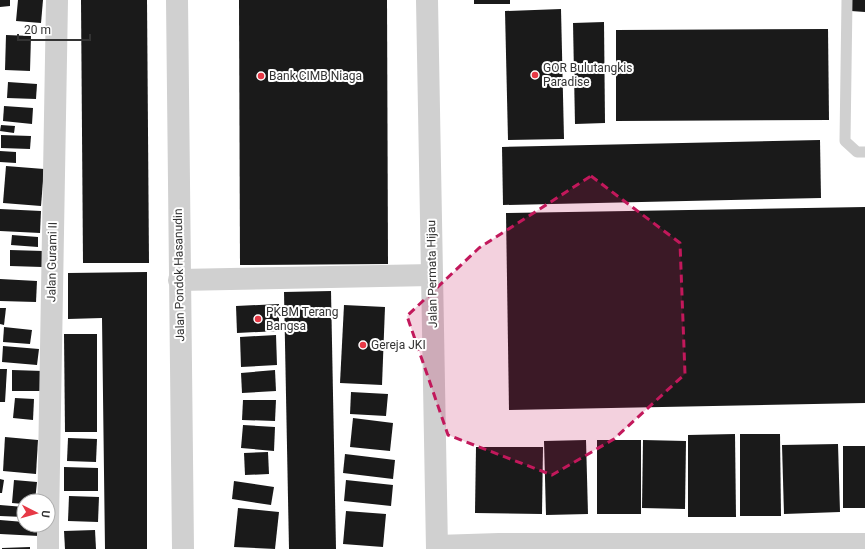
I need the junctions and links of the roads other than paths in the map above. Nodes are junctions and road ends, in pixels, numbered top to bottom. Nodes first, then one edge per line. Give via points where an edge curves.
1 (57, 0) edge
2 (177, 0) edge
3 (427, 0) edge
4 (847, 0) edge
5 (865, 152) edge
6 (432, 275) junction
7 (179, 280) junction
8 (49, 493) edge
9 (48, 533) edge
10 (865, 544) edge
11 (437, 547) edge
12 (48, 549) edge
13 (183, 549) edge

1 - 8 street, Jalan Gurami II
2 - 7 street, Jalan Pondok Hasanudin
3 - 6 street, Jalan Permata Hijau
4 - 5 lane via 845,141 857,152
6 - 7 street
6 - 11 street, Jalan Permata Hijau
7 - 13 street, Jalan Pondok Hasanudin
9 - 12 street, Jalan Gurami II
10 - 11 street via 500,544

